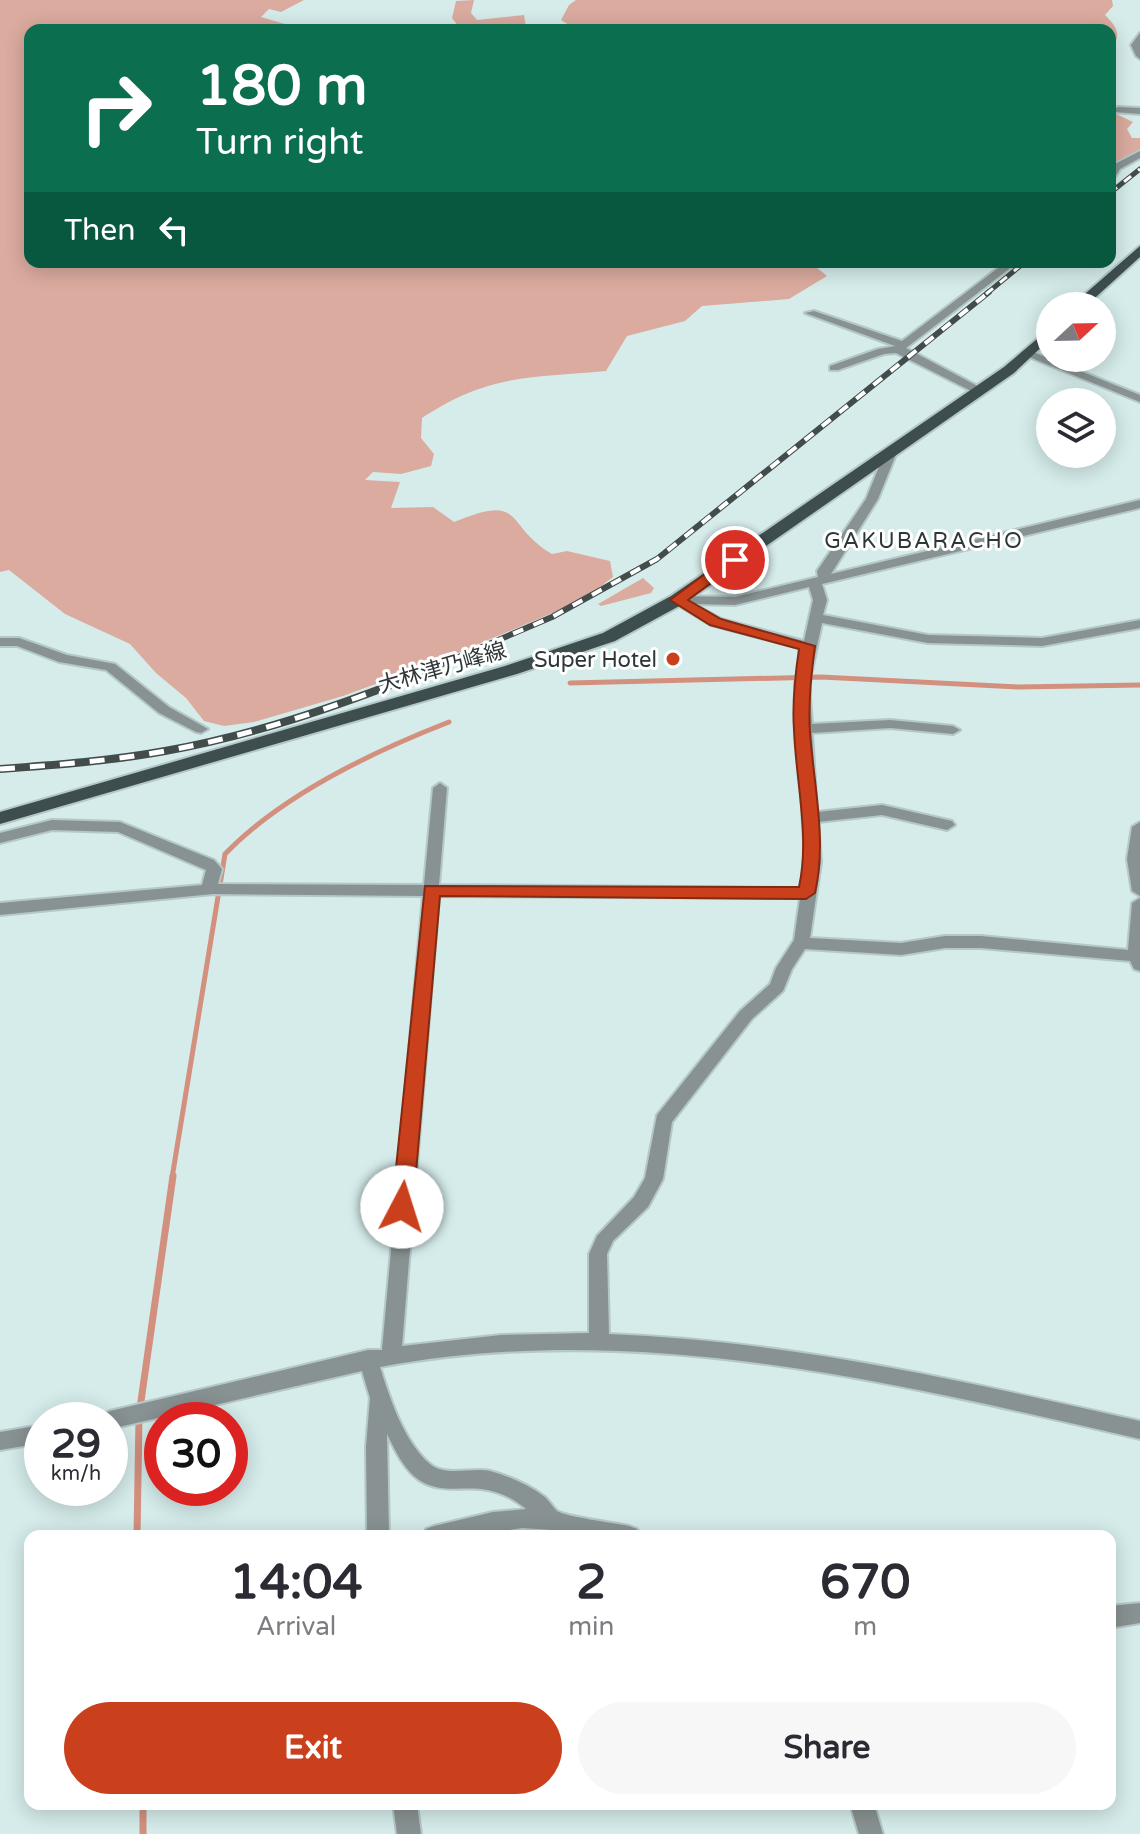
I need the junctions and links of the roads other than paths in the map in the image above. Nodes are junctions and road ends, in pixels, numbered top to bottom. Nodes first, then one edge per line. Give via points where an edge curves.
1 (1137, 22) dead end
2 (1140, 34) edge
3 (1140, 56) edge
4 (1118, 110) dead end
5 (1140, 111) edge
6 (1140, 154) edge
7 (1116, 167) edge
8 (1140, 250) edge
9 (1005, 268) edge
10 (1094, 292) edge
11 (810, 313) dead end
12 (1036, 345) edge
13 (900, 347) junction
14 (1028, 353) junction
15 (834, 368) dead end
16 (979, 391) junction
17 (1140, 399) edge
18 (891, 452) junction
19 (1140, 504) edge
20 (820, 582) junction
21 (677, 600) junction
22 (818, 618) junction
23 (1140, 624) edge
24 (0, 642) edge
25 (807, 646) junction
26 (201, 729) dead end
27 (802, 729) junction
28 (953, 730) dead end
29 (440, 788) dead end
30 (0, 818) edge
31 (809, 818) junction
32 (947, 825) dead end
33 (1140, 827) edge
34 (0, 838) edge
35 (215, 889) junction
36 (431, 890) junction
37 (1140, 891) edge
38 (806, 893) junction
39 (1140, 903) edge
40 (0, 909) edge
41 (802, 941) junction
42 (1138, 961) edge
43 (599, 1342) junction
44 (391, 1356) junction
45 (368, 1359) junction
46 (380, 1398) junction
47 (128, 1416) edge
48 (1140, 1430) edge
49 (24, 1437) edge
50 (0, 1441) edge
51 (552, 1520) junction
52 (378, 1530) edge
53 (458, 1530) edge
54 (600, 1530) edge
55 (1140, 1613) edge
56 (1116, 1616) edge
57 (406, 1810) edge
58 (864, 1810) edge
59 (409, 1834) edge
60 (871, 1834) edge

1 - 2 street
2 - 3 street via 1135,45
4 - 5 street
6 - 7 street
8 - 10 main road
9 - 13 street
11 - 13 street
12 - 14 main road, 大林津乃峰線
13 - 15 street
13 - 16 street
14 - 16 main road, 大林津乃峰線
14 - 17 street
16 - 18 main road, 大林津乃峰線
18 - 20 street via 872,499
18 - 21 main road, 大林津乃峰線
19 - 20 street
20 - 21 street via 735,601
20 - 22 street
21 - 25 street via 716,622
21 - 30 main road, 大林津乃峰線 via 609,637 553,657
22 - 23 street via 928,639 1047,642
22 - 25 street
24 - 26 street via 19,642 64,659 110,667 164,710
25 - 27 street
27 - 28 street via 890,724
27 - 31 street
29 - 36 street
31 - 32 street via 882,810
31 - 38 street via 813,862
33 - 37 street via 1135,859
34 - 35 street via 65,824 120,827 209,864
35 - 36 street
35 - 40 street
36 - 38 street
36 - 44 street
38 - 41 street
39 - 42 street
41 - 42 street via 812,946 901,949 981,942
41 - 43 street via 777,987 746,1015 663,1120 654,1179 641,1202 606,1236 598,1254
43 - 44 street via 500,1343
43 - 48 street via 815,1360
44 - 45 street
45 - 46 street
45 - 47 street
46 - 51 street via 425,1473 437,1479 497,1484 542,1505
46 - 52 street
49 - 50 street
51 - 53 street via 503,1519
51 - 54 street
55 - 56 street
57 - 59 street
58 - 60 street

